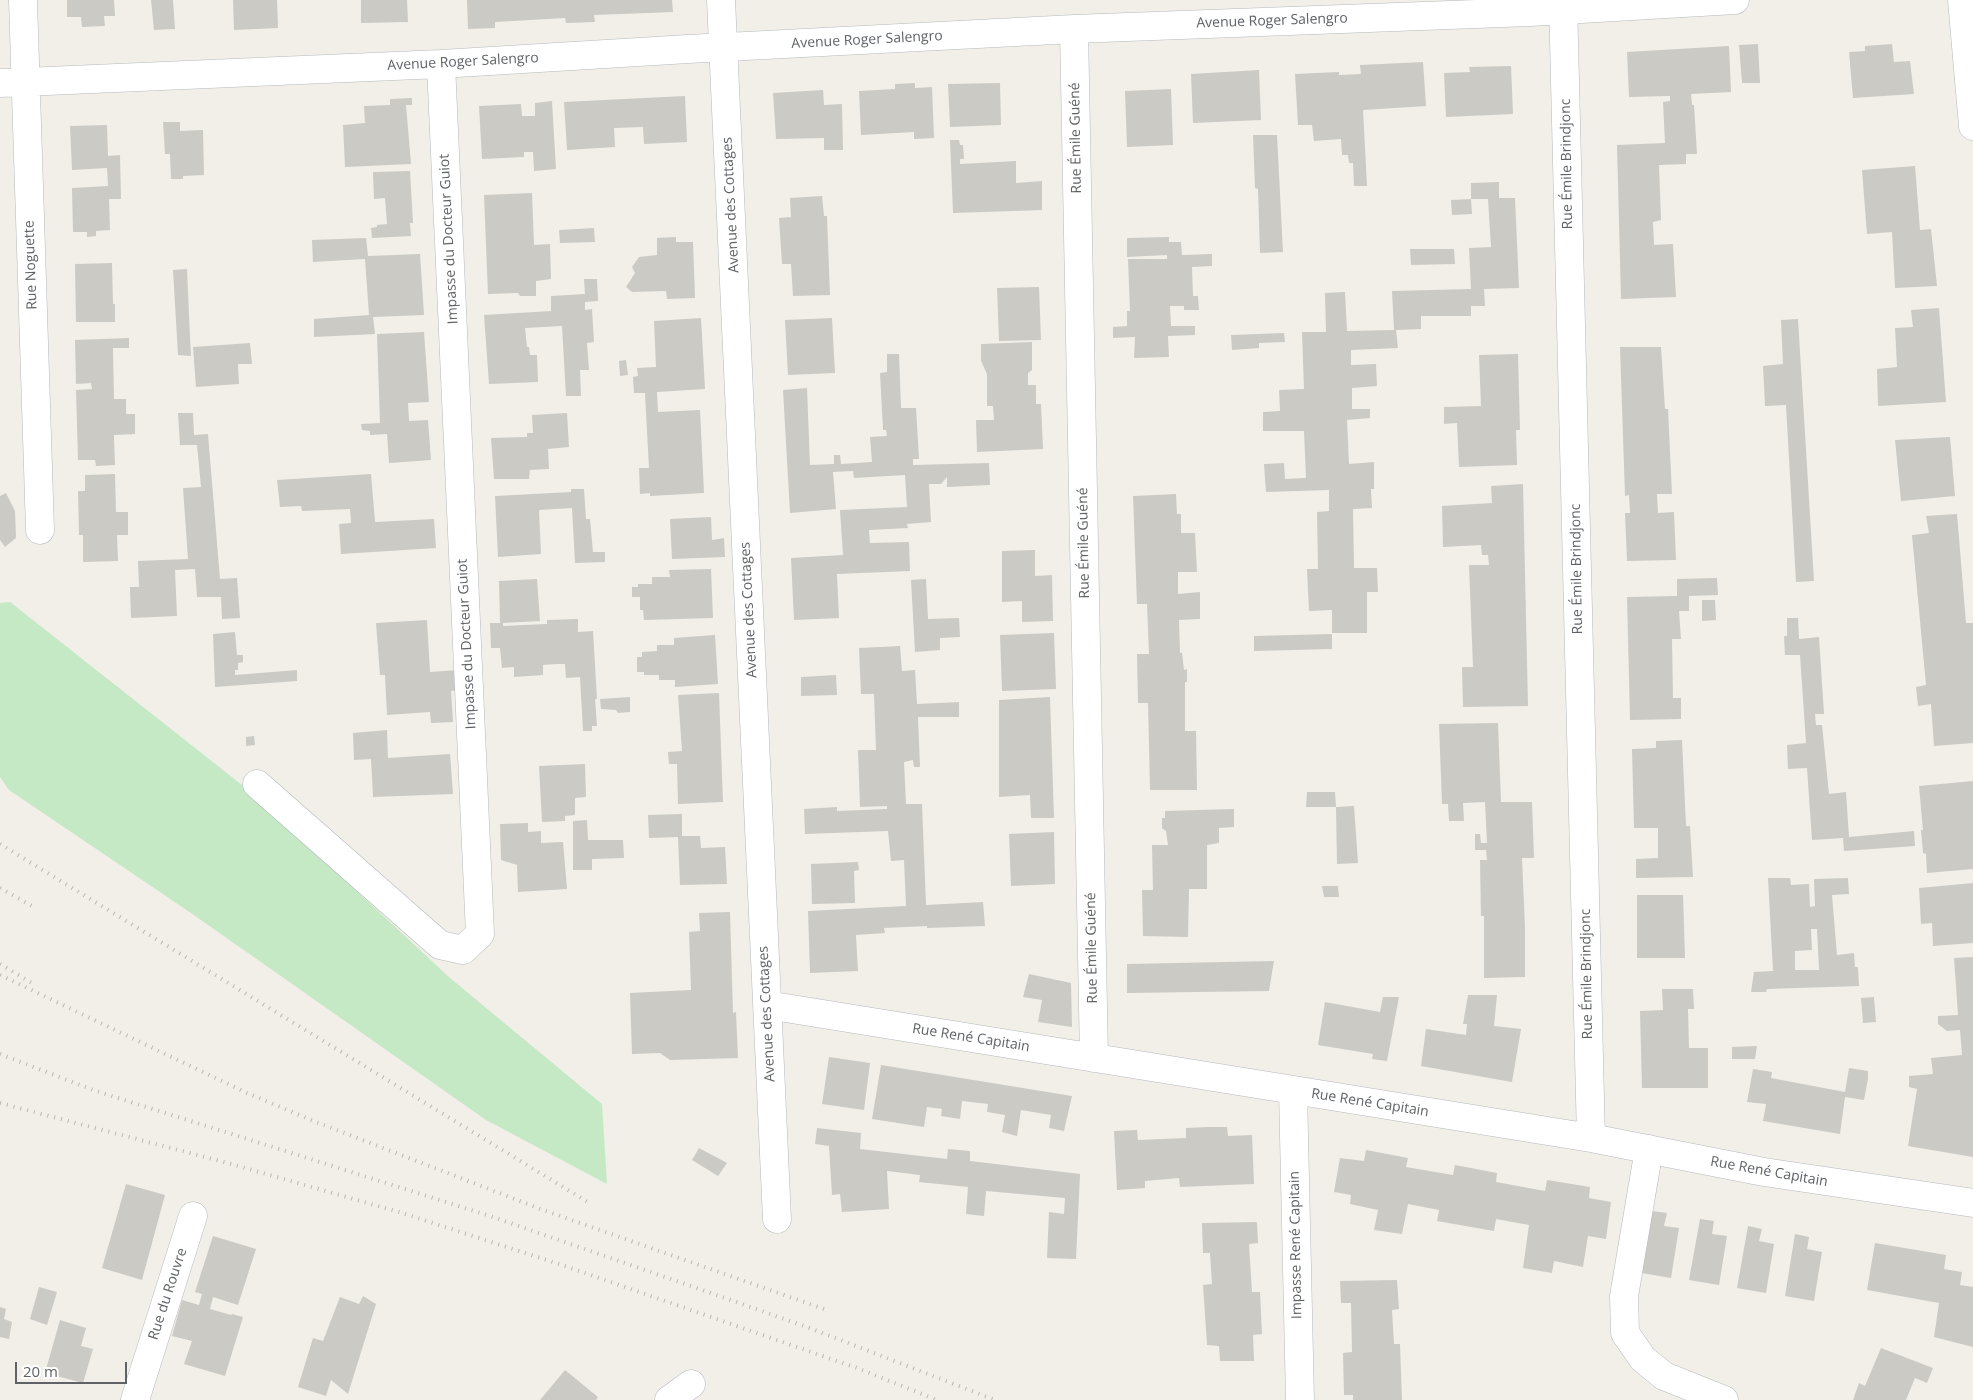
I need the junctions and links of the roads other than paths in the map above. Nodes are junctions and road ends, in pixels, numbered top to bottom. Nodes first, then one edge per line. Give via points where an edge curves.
1 (23, 0) edge
2 (721, 0) edge
3 (1735, 0) edge
4 (1962, 0) edge
5 (1563, 4) edge
6 (1074, 29) junction
7 (724, 47) junction
8 (441, 64) junction
9 (12, 82) edge
10 (1973, 126) edge
11 (40, 530) dead end
12 (257, 784) dead end
13 (767, 1005) junction
14 (1094, 1058) junction
15 (1293, 1091) junction
16 (1591, 1138) junction
17 (1649, 1150) junction
18 (1973, 1203) edge
19 (193, 1216) dead end
20 (777, 1219) dead end
21 (691, 1384) dead end
22 (135, 1400) edge
23 (669, 1400) edge
24 (1300, 1400) edge
25 (1724, 1400) edge

1 - 9 street, Rue Noguette
2 - 7 street, Avenue des Cottages
3 - 5 street, Avenue Roger Salengro
4 - 10 street
5 - 6 street, Avenue Roger Salengro
5 - 16 street, Rue Émile Brindjonc
6 - 7 street, Avenue Roger Salengro
6 - 14 street, Rue Émile Guéné
7 - 8 street, Avenue Roger Salengro
7 - 13 street, Avenue des Cottages
8 - 9 street, Avenue Roger Salengro
8 - 12 street, Impasse du Docteur Guiot via 480,934 462,950 440,944
9 - 11 street, Rue Noguette
13 - 14 street, Rue René Capitain
13 - 20 street, Avenue des Cottages
14 - 15 street, Rue René Capitain
15 - 16 street, Rue René Capitain
15 - 24 street, Impasse René Capitain
16 - 17 street, Rue René Capitain
17 - 18 street, Rue René Capitain via 1764,1172
17 - 25 street via 1624,1296 1625,1333 1643,1359 1664,1376
19 - 22 street, Rue du Rouvre
21 - 23 street

